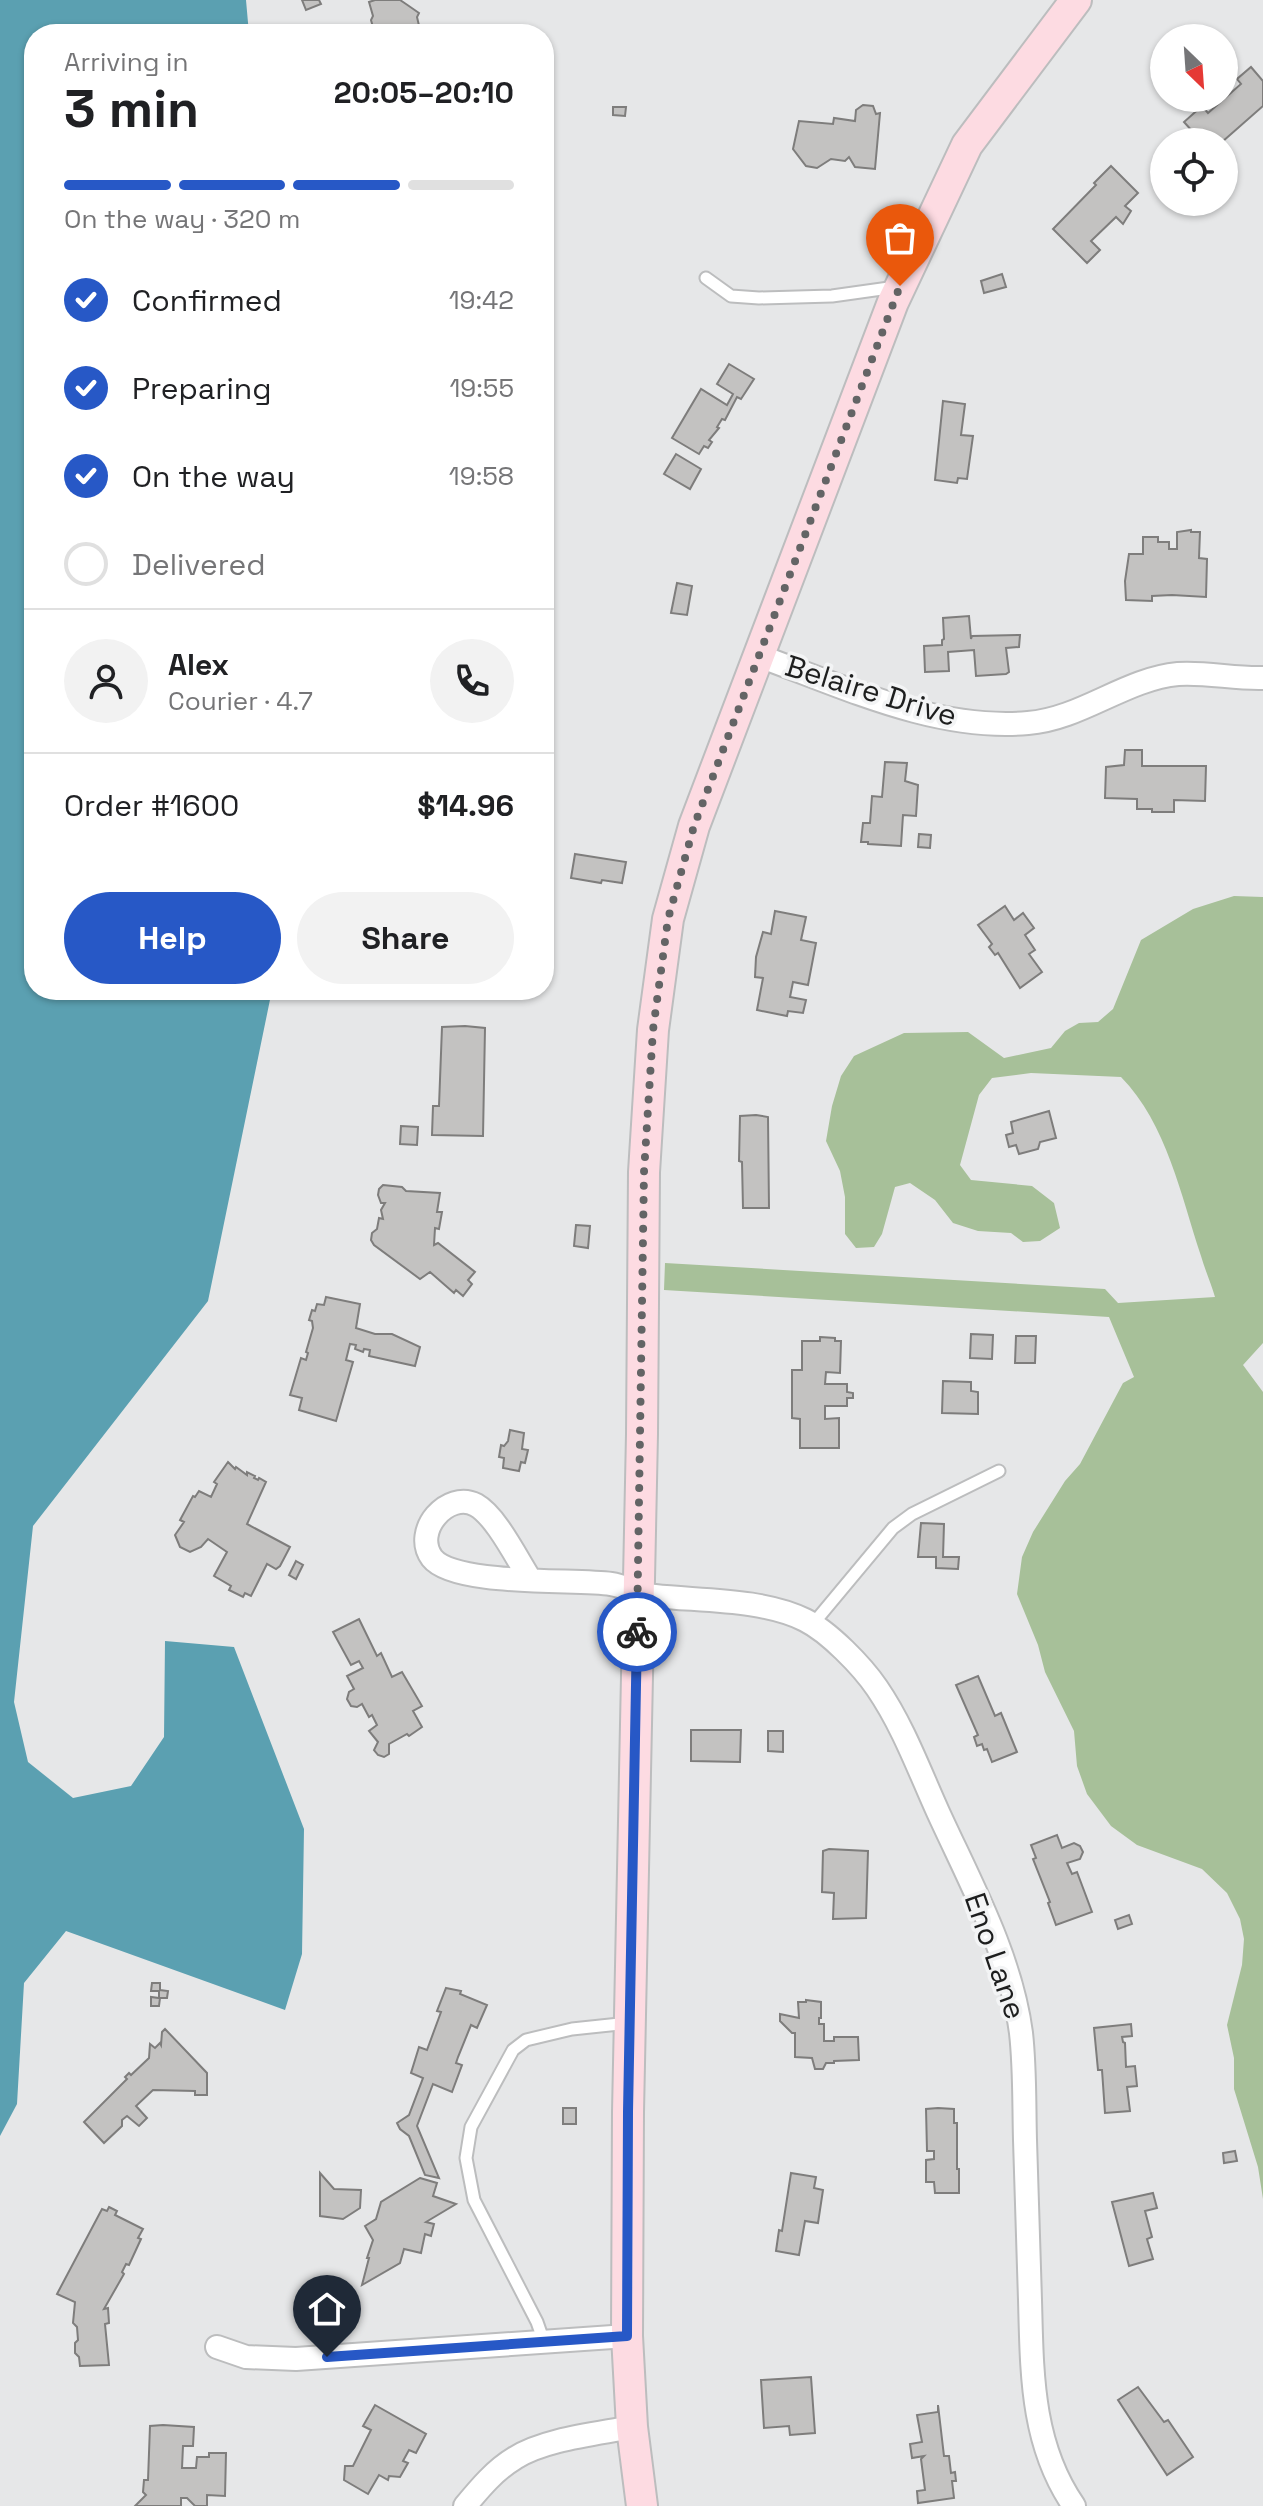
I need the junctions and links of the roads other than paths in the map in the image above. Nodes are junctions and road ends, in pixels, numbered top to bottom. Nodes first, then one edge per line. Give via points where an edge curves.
1 (1072, 2) edge
2 (706, 278) dead end
3 (900, 286) junction
4 (759, 656) junction
5 (1263, 678) edge
6 (999, 1471) dead end
7 (530, 1579) junction
8 (638, 1593) junction
9 (813, 1624) junction
10 (630, 2023) junction
11 (627, 2336) junction
12 (544, 2342) junction
13 (217, 2347) dead end
14 (632, 2427) junction
15 (465, 2506) edge
16 (642, 2506) edge
17 (1074, 2506) edge

1 - 3 main road via 967,145
2 - 3 lane via 731,296 759,298 832,296
3 - 4 main road
4 - 5 street, Belaire Drive via 910,710 974,723 1030,723 1177,674
4 - 8 main road via 690,839 668,919 653,1030 644,1172
6 - 9 lane via 893,1528
7 - 7 street, Eno Lane via 456,1572 433,1558 425,1540 431,1520 451,1503 474,1503 489,1516
7 - 8 street, Eno Lane via 611,1584
8 - 9 street, Eno Lane via 735,1602
8 - 10 main road
9 - 17 street, Eno Lane via 866,1674 900,1727 981,1906 1015,2005 1023,2054 1037,2419 1050,2462
10 - 11 main road
10 - 12 lane via 526,2040 513,2050 471,2127 466,2158 474,2200
11 - 12 street
11 - 14 main road
12 - 13 street via 296,2359 246,2357
14 - 15 street via 516,2457
14 - 16 main road

